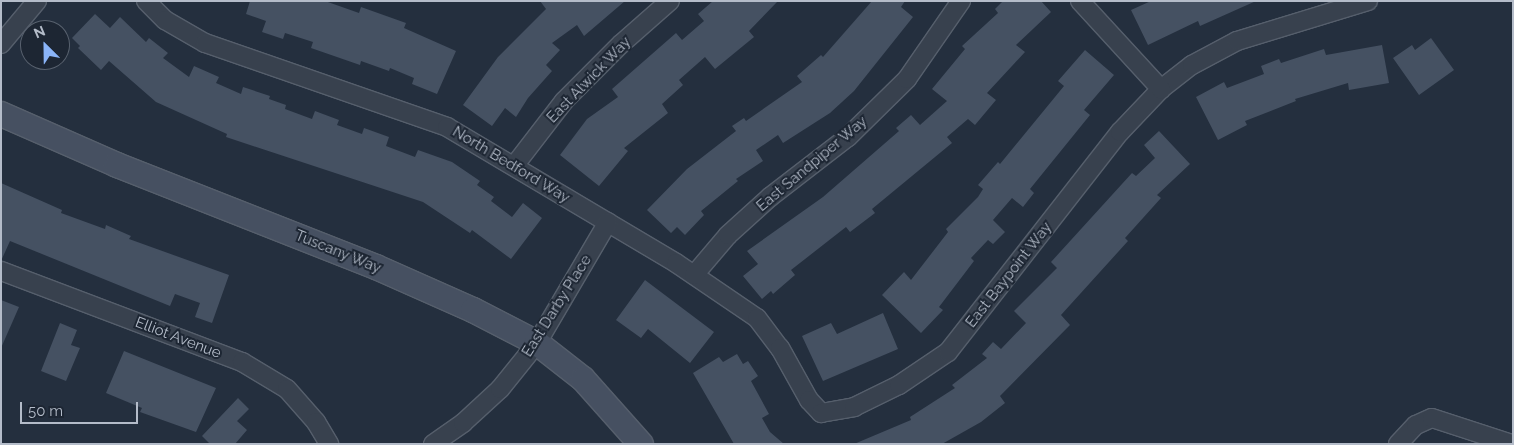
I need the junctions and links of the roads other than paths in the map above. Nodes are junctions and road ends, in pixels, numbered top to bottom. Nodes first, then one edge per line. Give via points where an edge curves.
1 (37, 1) edge
2 (146, 1) edge
3 (670, 1) edge
4 (961, 1) edge
5 (1080, 1) edge
6 (1368, 1) edge
7 (1, 44) edge
8 (1161, 88) junction
9 (1, 114) edge
10 (514, 166) junction
11 (608, 222) junction
12 (1, 271) edge
13 (694, 275) junction
14 (537, 343) junction
15 (821, 413) joint
16 (329, 444) edge
17 (432, 444) edge
18 (641, 444) edge
19 (1398, 444) edge
20 (1512, 444) edge

1 - 7 street
2 - 10 street, North Bedford Way via 165,20 205,43 446,127
3 - 10 street, East Alwick Way via 620,44 564,101
4 - 13 street, East Sandpiper Way via 907,79 848,137 770,197 728,235
5 - 8 street
6 - 8 street, East Baypoint Way via 1237,41 1192,65
8 - 15 street, East Baypoint Way via 1120,132 948,352 899,385 854,408
9 - 14 street, Tuscany Way via 117,165 376,267 473,310
10 - 11 street, North Bedford Way
11 - 13 street, North Bedford Way
11 - 14 street, East Darby Place
12 - 16 street, Elliot Avenue via 242,362 287,389 316,422
13 - 15 street, North Bedford Way via 756,318 780,348 809,400
14 - 17 street, East Darby Place via 500,389 463,423
14 - 18 street, Tuscany Way via 583,379
19 - 20 street via 1416,425 1432,418

